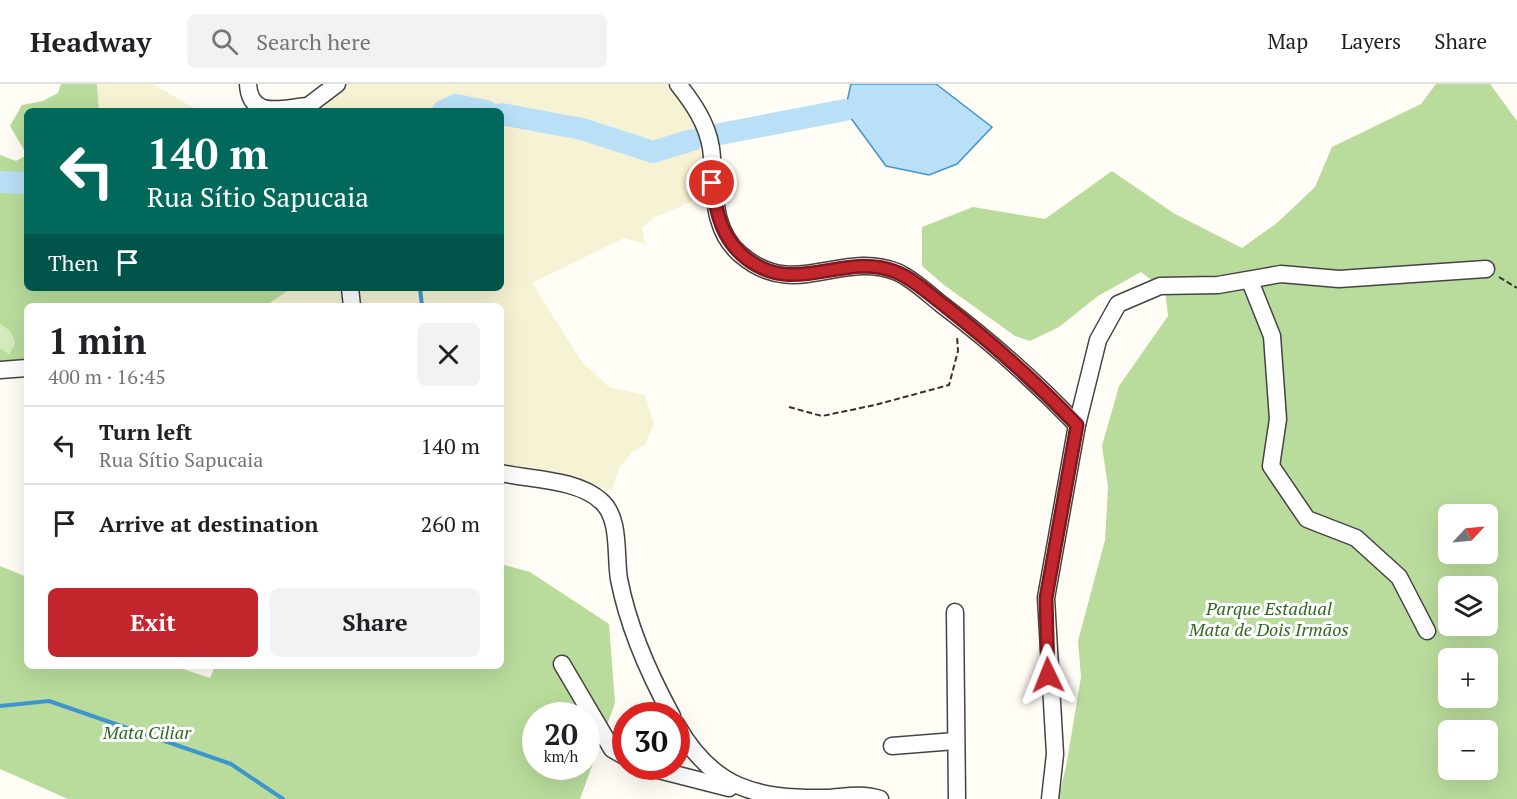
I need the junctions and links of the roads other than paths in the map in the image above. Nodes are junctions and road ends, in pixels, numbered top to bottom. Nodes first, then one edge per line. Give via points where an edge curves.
1 (248, 84) edge
2 (337, 84) edge
3 (678, 84) edge
4 (262, 108) edge
5 (308, 108) edge
6 (1486, 269) road end
7 (1250, 281) junction
8 (24, 368) edge
9 (0, 370) edge
10 (1077, 425) junction
11 (504, 474) edge
12 (955, 612) dead end
13 (1427, 631) dead end
14 (562, 664) dead end
15 (665, 702) edge
16 (955, 741) junction
17 (690, 745) edge
18 (892, 746) dead end
19 (612, 749) edge
20 (690, 778) edge
21 (759, 795) junction
22 (880, 799) edge
23 (957, 799) edge
24 (1050, 799) edge

1 - 4 street via 251,101
2 - 5 street
3 - 10 street via 702,119 710,147 717,215 726,237 739,253 773,274 795,276 863,266 881,267 909,279 1021,369
6 - 7 street via 1339,279 1281,274
7 - 10 street via 1160,286 1118,304 1098,340
7 - 13 street via 1272,336 1278,419 1271,466 1307,519 1356,538 1399,577
8 - 9 street
10 - 24 street via 1046,598 1054,754
11 - 15 street via 587,491 602,501 611,514 620,582 639,645
12 - 16 street
14 - 19 street
16 - 18 street
16 - 23 street
17 - 21 street via 731,786
20 - 21 street
21 - 22 street via 855,795

